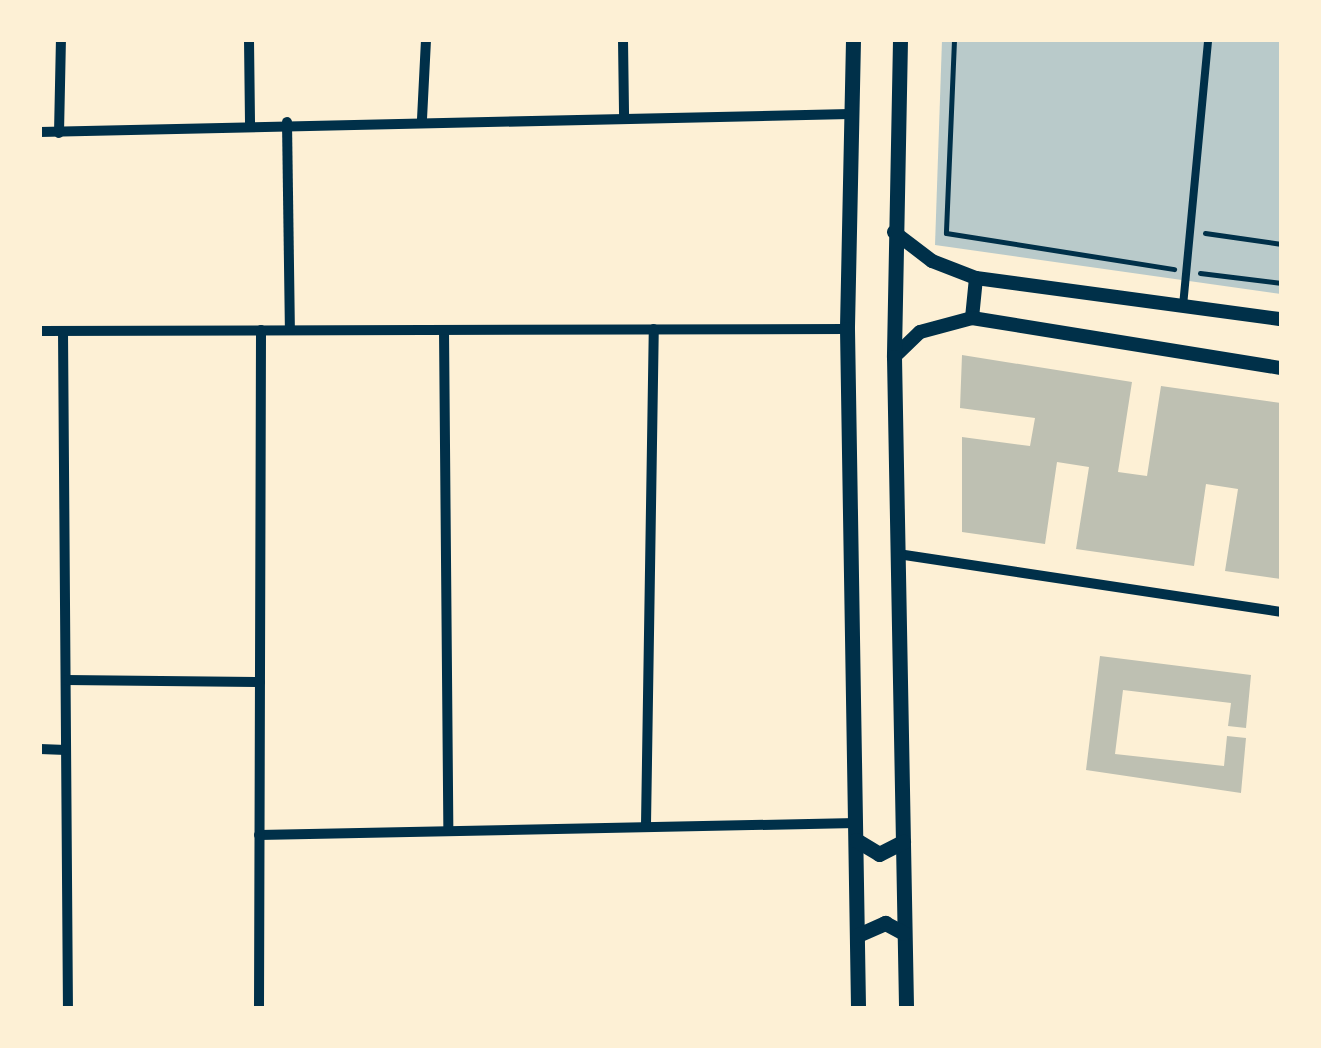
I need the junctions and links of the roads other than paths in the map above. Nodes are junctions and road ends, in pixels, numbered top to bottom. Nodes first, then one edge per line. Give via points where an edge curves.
1 (61, 40) edge
2 (249, 40) edge
3 (426, 40) edge
4 (623, 40) edge
5 (853, 40) edge
6 (900, 40) edge
7 (1208, 40) edge
8 (624, 114) junction
9 (850, 114) junction
10 (422, 118) junction
11 (287, 122) junction
12 (250, 123) junction
13 (40, 132) edge
14 (59, 132) junction
15 (894, 232) junction
16 (976, 278) junction
17 (1182, 306) junction
18 (972, 318) junction
19 (1281, 319) edge
20 (847, 328) junction
21 (654, 329) junction
22 (261, 330) junction
23 (290, 330) junction
24 (444, 330) junction
25 (40, 331) edge
26 (64, 331) junction
27 (894, 357) junction
28 (1281, 368) edge
29 (898, 554) junction
30 (1281, 612) edge
31 (66, 680) junction
32 (260, 682) junction
33 (40, 749) edge
34 (66, 750) junction
35 (856, 823) junction
36 (646, 825) junction
37 (448, 829) junction
38 (259, 836) junction
39 (856, 840) junction
40 (903, 842) junction
41 (904, 933) junction
42 (858, 935) junction
43 (68, 1008) edge
44 (259, 1008) edge
45 (858, 1008) edge
46 (906, 1008) edge

1 - 14 street
2 - 12 street
3 - 10 street
4 - 8 street
5 - 9 main road
6 - 15 main road
7 - 17 street
8 - 9 street
8 - 10 street
9 - 20 main road
10 - 11 street
11 - 12 street
11 - 23 street
12 - 14 street
13 - 14 street
15 - 16 street via 932,261
15 - 27 main road
16 - 17 street
16 - 18 street
17 - 19 street
18 - 27 street via 920,332
18 - 28 street
20 - 21 street
20 - 35 main road
21 - 24 street
21 - 36 street
22 - 23 street
22 - 26 street
22 - 32 street
23 - 24 street
24 - 37 street
25 - 26 street
26 - 31 street
27 - 29 main road
29 - 30 street
29 - 40 main road
31 - 32 street
31 - 34 street
32 - 38 street
33 - 34 street
34 - 43 street
35 - 36 street
35 - 39 main road
36 - 37 street
37 - 38 street
38 - 44 street
39 - 40 main road via 879,854
39 - 42 main road
40 - 41 main road
41 - 42 main road via 885,922
41 - 46 main road
42 - 45 main road

